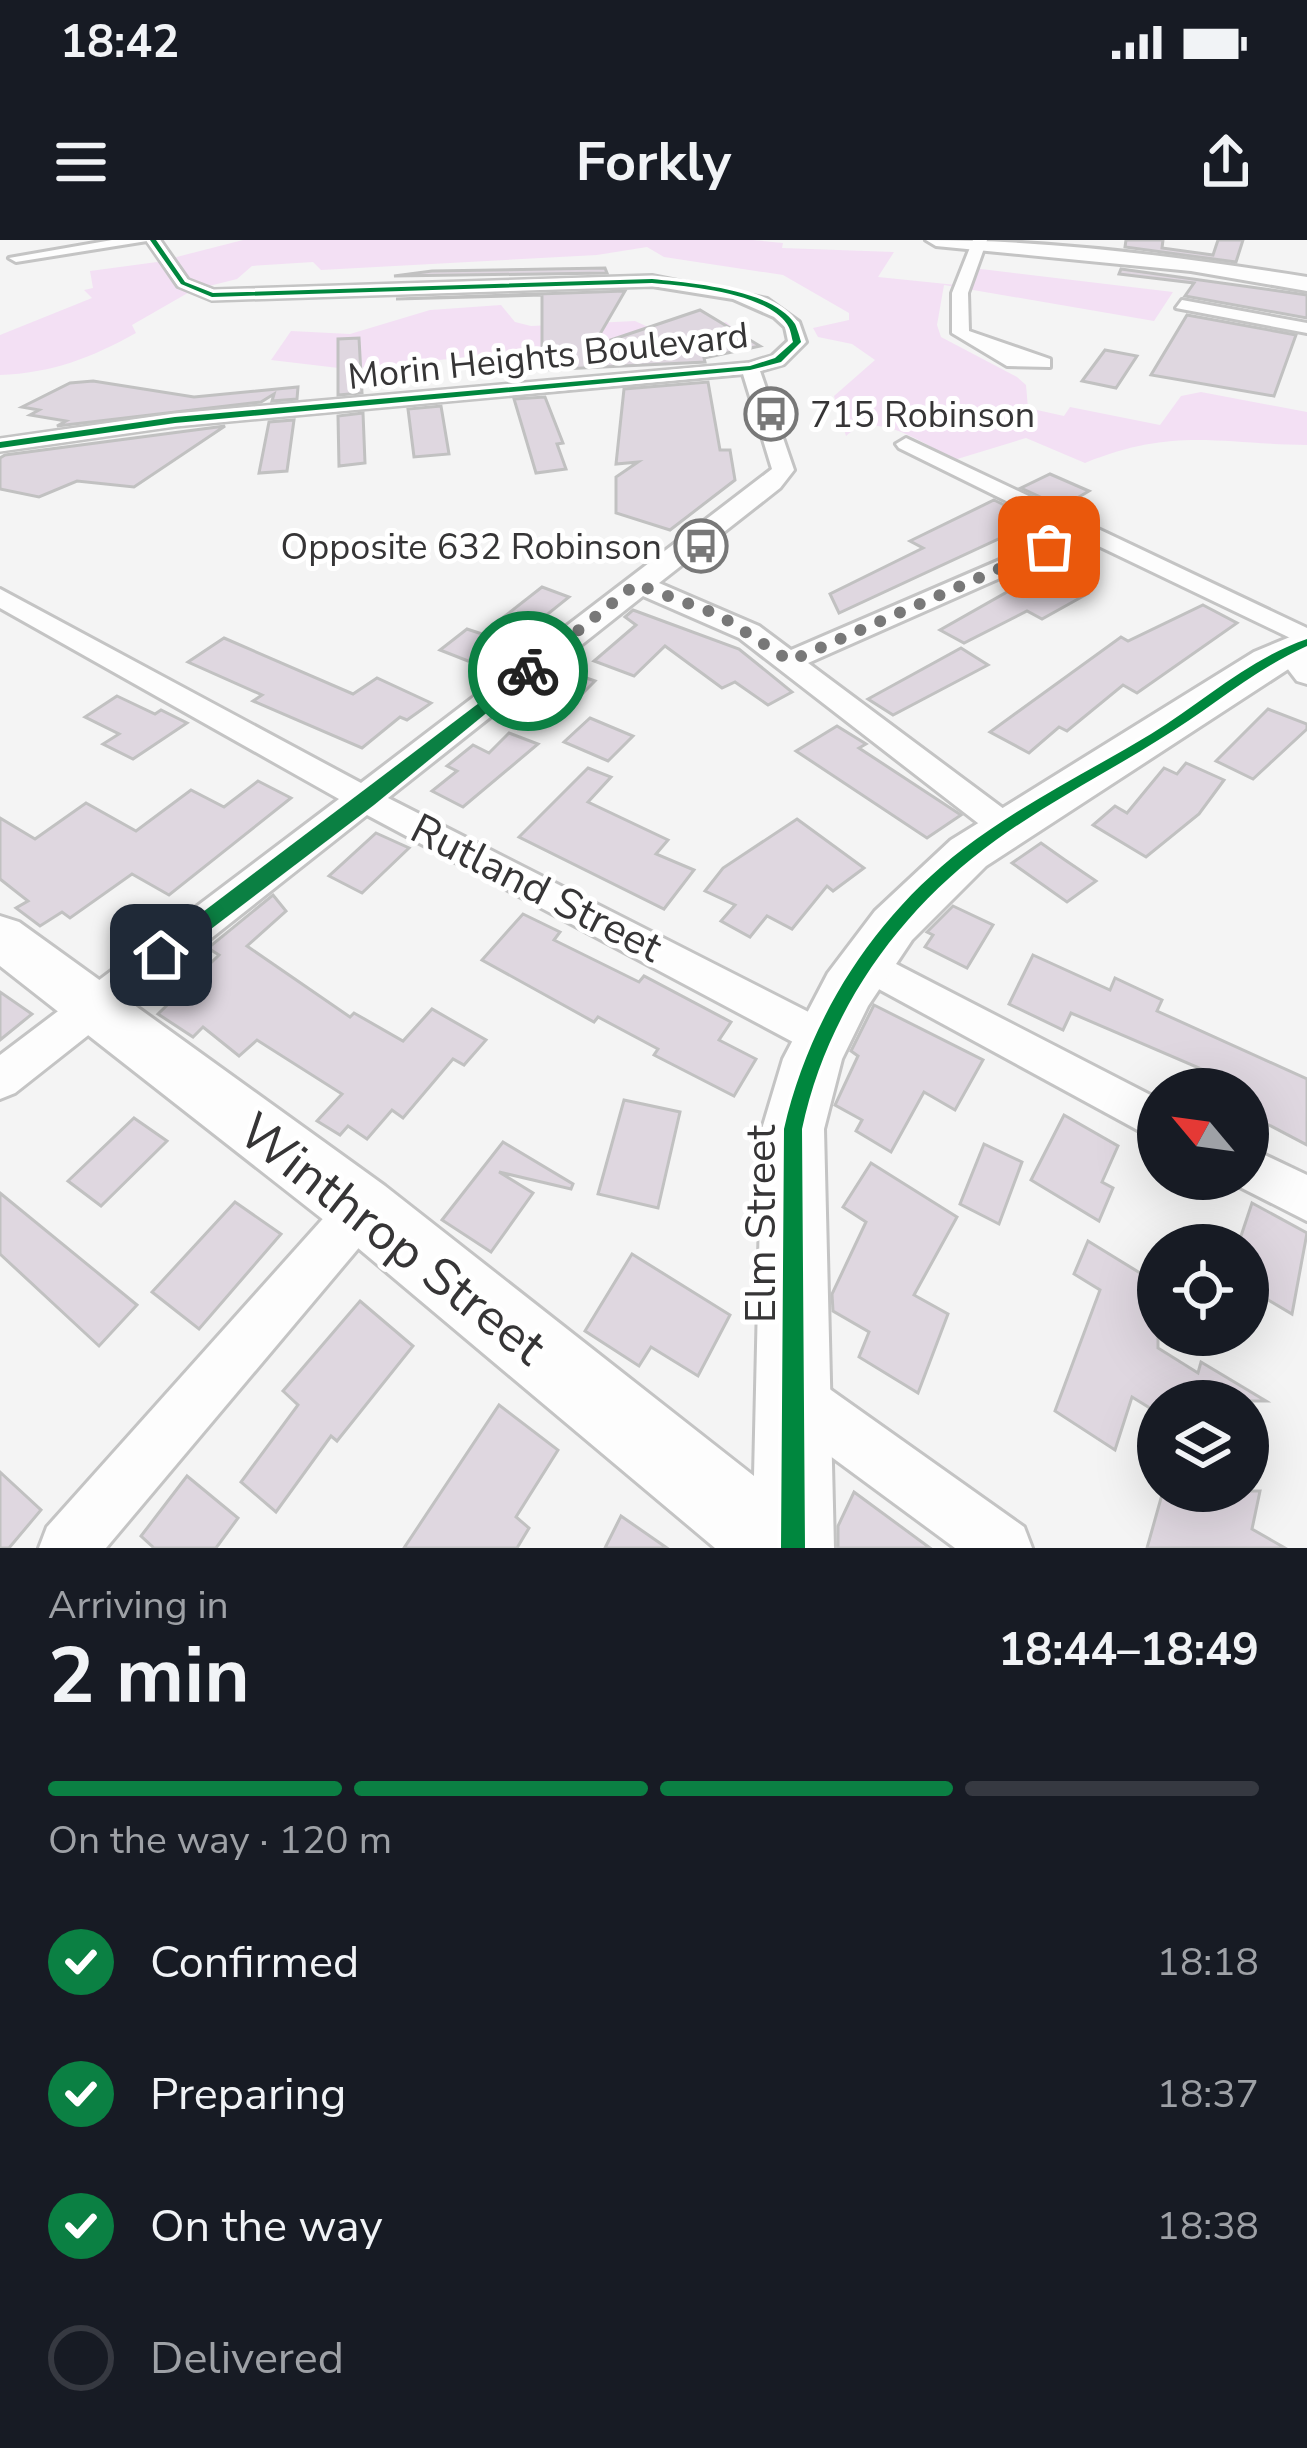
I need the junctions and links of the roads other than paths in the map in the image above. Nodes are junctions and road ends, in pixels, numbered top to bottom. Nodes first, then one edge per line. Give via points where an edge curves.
1 (141, 240) edge
2 (152, 240) edge
3 (936, 240) edge
4 (980, 242) edge
5 (1122, 249) edge
6 (16, 258) dead end
7 (1307, 284) edge
8 (1182, 305) dead end
9 (1307, 328) edge
10 (991, 347) dead end
11 (750, 368) junction
12 (906, 444) dead end
13 (0, 445) edge
14 (1086, 531) junction
15 (636, 584) junction
16 (0, 597) edge
17 (1302, 652) edge
18 (790, 661) junction
19 (368, 801) junction
20 (1008, 829) junction
21 (0, 937) edge
22 (867, 964) junction
23 (92, 1006) junction
24 (822, 1038) junction
25 (0, 1080) edge
26 (1137, 1110) edge
27 (1269, 1179) edge
28 (1307, 1199) edge
29 (362, 1209) junction
30 (795, 1397) junction
31 (68, 1548) edge
32 (779, 1548) edge
33 (793, 1548) edge
34 (1003, 1548) edge

1 - 6 street
2 - 11 street, Morin Heights Boulevard via 194,290 623,280 698,286 757,302 798,332 786,356
3 - 4 street
4 - 5 street
4 - 10 street via 960,292 961,333
5 - 7 street via 1269,268
8 - 9 street
11 - 13 street, Morin Heights Boulevard via 175,420
11 - 15 street via 783,470
12 - 14 street
14 - 17 street
14 - 18 street
15 - 18 street via 719,615
15 - 19 street
16 - 19 street, Rutland Street
17 - 20 street, Elm Street
18 - 20 street
19 - 23 street
19 - 24 street, Rutland Street
20 - 22 street, Elm Street via 941,875
21 - 23 street, Winthrop Street
22 - 24 street, Elm Street
22 - 26 street
23 - 25 street
23 - 29 street, Winthrop Street
24 - 30 street, Elm Street via 799,1089 793,1129
27 - 28 street
29 - 31 street
29 - 32 street, Winthrop Street
30 - 33 street, Elm Street
30 - 34 street

